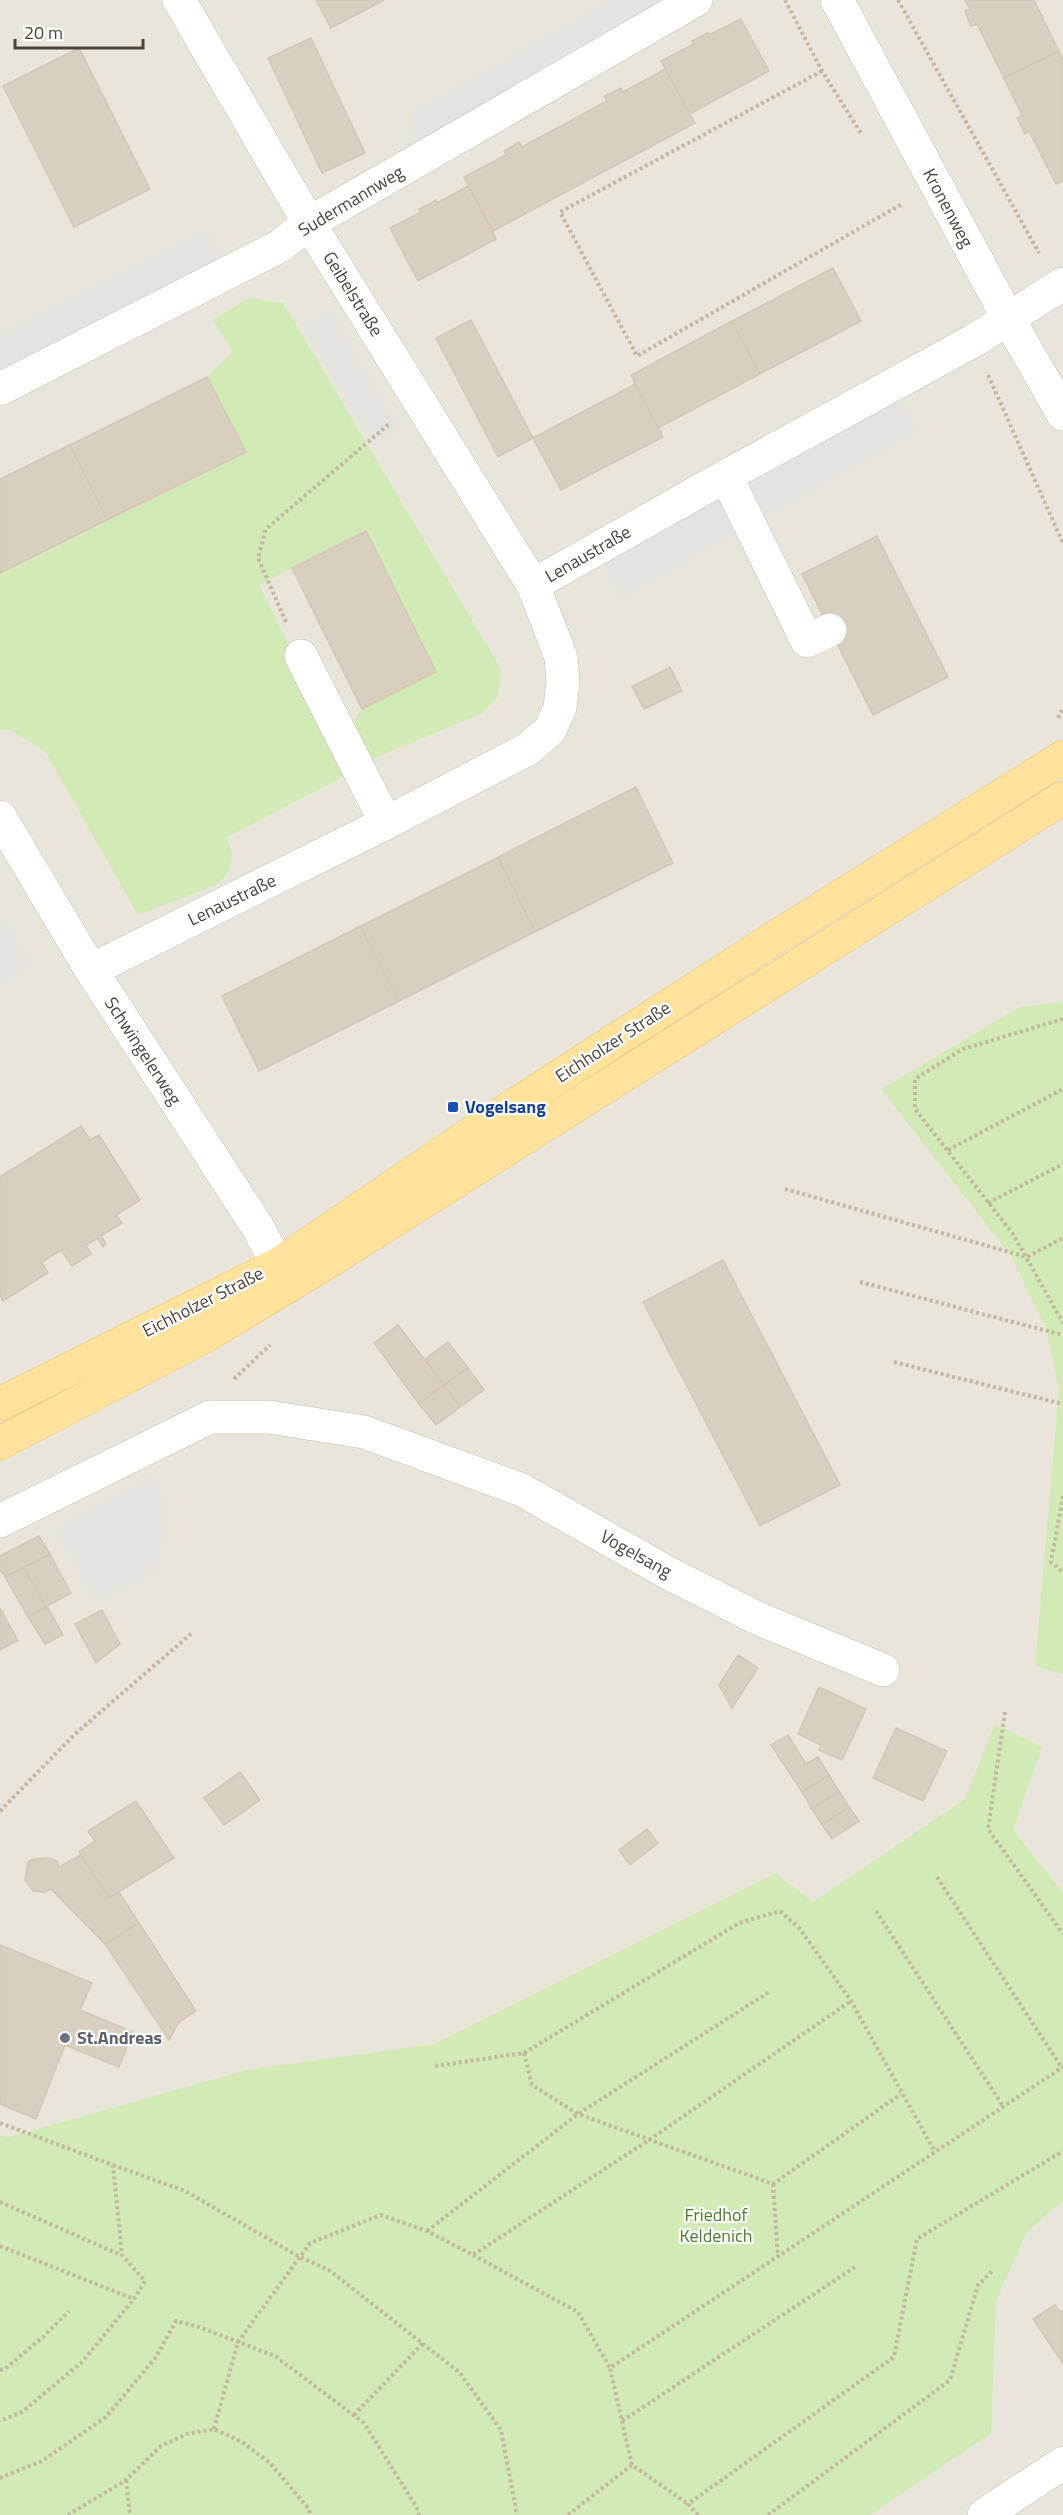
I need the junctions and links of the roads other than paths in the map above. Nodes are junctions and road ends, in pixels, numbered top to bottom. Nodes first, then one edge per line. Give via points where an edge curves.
1 (179, 0) edge
2 (696, 0) edge
3 (837, 0) edge
4 (309, 223) junction
5 (1061, 286) edge
6 (1008, 318) junction
7 (0, 389) edge
8 (1063, 414) edge
9 (726, 476) junction
10 (533, 585) junction
11 (830, 630) dead end
12 (301, 656) road end
13 (1063, 757) edge
14 (1063, 798) edge
15 (0, 817) edge
16 (386, 823) junction
17 (91, 970) junction
18 (283, 1274) junction
19 (0, 1404) edge
20 (0, 1443) edge
21 (0, 1521) edge
22 (883, 1670) dead end
23 (1063, 2463) edge
24 (984, 2515) edge

1 - 4 street, Geibelstraße
2 - 4 street, Sudermannweg
3 - 6 street, Kronenweg
4 - 7 street, Sudermannweg via 280,246
4 - 10 street, Geibelstraße
5 - 6 street, Lenaustraße
6 - 8 street, Kronenweg
6 - 9 street, Lenaustraße
9 - 10 street, Lenaustraße
9 - 11 street via 807,641
10 - 16 street, Lenaustraße via 561,657 560,708 549,730 528,748
12 - 16 street
13 - 18 main road, Eichholzer Straße via 491,1120
14 - 18 main road, Eichholzer Straße via 326,1263
15 - 17 street, Schwingelerweg
16 - 17 street, Lenaustraße
17 - 18 street, Schwingelerweg via 257,1227
18 - 19 main road, Eichholzer Straße
18 - 20 main road, Eichholzer Straße via 207,1335
21 - 22 street, Vogelsang via 202,1420 269,1417 364,1432 522,1490 668,1573 757,1618
23 - 24 street

